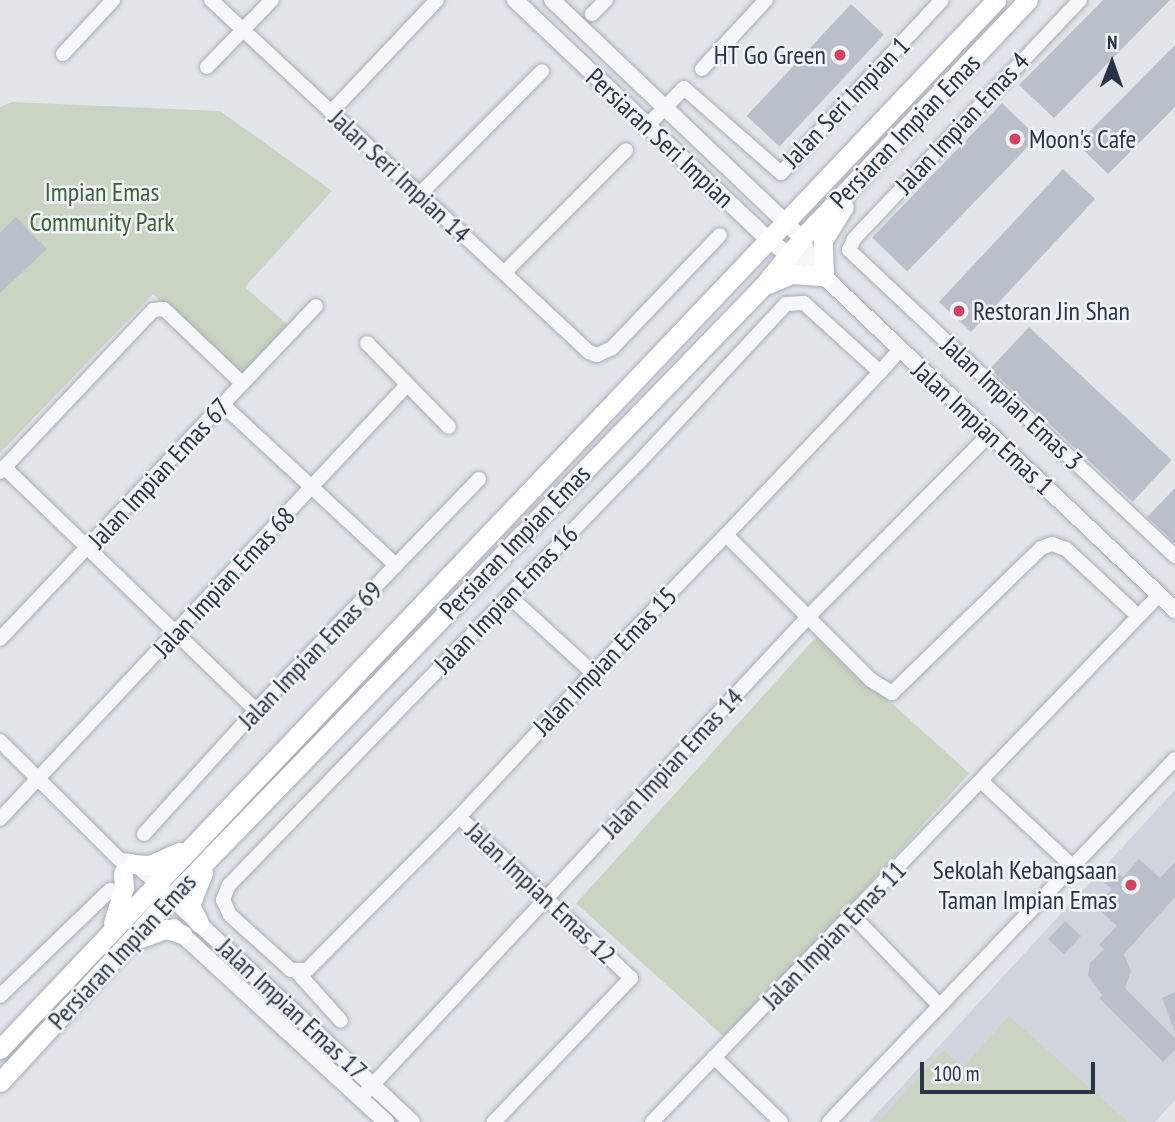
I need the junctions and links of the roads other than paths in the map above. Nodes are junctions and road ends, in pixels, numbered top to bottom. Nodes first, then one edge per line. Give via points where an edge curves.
1 (113, 0) edge
2 (211, 0) edge
3 (272, 0) edge
4 (437, 0) edge
5 (515, 0) edge
6 (552, 0) edge
7 (606, 0) edge
8 (766, 0) edge
9 (942, 0) edge
10 (996, 0) edge
11 (1028, 0) edge
12 (1080, 0) edge
13 (592, 14) dead end
14 (576, 23) junction
15 (243, 30) junction
16 (557, 41) junction
17 (63, 54) dead end
18 (612, 58) junction
19 (207, 67) dead end
20 (702, 69) dead end
21 (542, 71) dead end
22 (594, 76) junction
23 (664, 108) junction
24 (331, 112) junction
25 (647, 126) junction
26 (626, 150) dead end
27 (868, 171) junction
28 (420, 194) junction
29 (787, 224) junction
30 (720, 235) dead end
31 (802, 238) junction
32 (771, 242) junction
33 (849, 250) joint
34 (788, 257) junction
35 (818, 271) junction
36 (504, 273) junction
37 (763, 286) junction
38 (316, 306) dead end
39 (367, 343) dead end
40 (900, 350) junction
41 (880, 372) junction
42 (242, 383) junction
43 (407, 385) junction
44 (223, 405) junction
45 (449, 428) dead end
46 (990, 434) junction
47 (2, 470) edge
48 (479, 479) dead end
49 (312, 487) junction
50 (726, 535) junction
51 (89, 549) junction
52 (1175, 556) edge
53 (396, 565) junction
54 (1159, 595) junction
55 (509, 596) junction
56 (1175, 610) edge
57 (1138, 617) junction
58 (808, 618) junction
59 (177, 634) junction
60 (0, 639) edge
61 (593, 673) junction
62 (256, 710) junction
63 (0, 741) edge
64 (1175, 759) edge
65 (39, 779) junction
66 (982, 782) junction
67 (459, 817) junction
68 (0, 819) edge
69 (144, 834) dead end
70 (192, 846) junction
71 (209, 859) junction
72 (126, 866) junction
73 (1072, 866) junction
74 (156, 883) junction
75 (110, 890) dead end
76 (142, 897) junction
77 (171, 897) junction
78 (547, 897) junction
79 (157, 912) junction
80 (853, 915) junction
81 (200, 923) junction
82 (109, 932) junction
83 (182, 934) junction
84 (131, 942) junction
85 (303, 972) junction
86 (0, 996) edge
87 (939, 1004) junction
88 (341, 1021) dead end
89 (0, 1049) edge
90 (715, 1057) junction
91 (0, 1082) edge
92 (373, 1084) junction
93 (360, 1098) junction
94 (386, 1122) edge
95 (412, 1122) edge
96 (494, 1122) edge
97 (652, 1122) edge
98 (781, 1122) edge
99 (829, 1122) edge

1 - 17 street
2 - 15 street, Jalan Seri Impian 14
3 - 15 street
4 - 24 street
5 - 16 street, Persiaran Seri Impian
6 - 14 street, Persiaran Seri Impian
7 - 13 street
8 - 20 street
9 - 23 street, Jalan Seri Impian 1 via 781,173 684,88
10 - 29 main road, Persiaran Impian Emas
11 - 27 main road, Persiaran Impian Emas
12 - 33 street, Jalan Impian Emas 4 via 854,239
14 - 16 street
14 - 18 street, Persiaran Seri Impian
15 - 19 street
15 - 24 street, Jalan Seri Impian 14
16 - 22 street, Persiaran Seri Impian
18 - 22 street
18 - 23 street, Persiaran Seri Impian
21 - 28 street
22 - 25 street, Persiaran Seri Impian
23 - 25 street
23 - 29 street, Persiaran Seri Impian
24 - 28 street, Jalan Seri Impian 14
25 - 32 street, Persiaran Seri Impian
26 - 36 street
27 - 31 main road, Persiaran Impian Emas
27 - 35 main road via 823,240
28 - 36 street, Jalan Seri Impian 14
29 - 31 street, Persiaran Seri Impian
29 - 32 main road, Persiaran Impian Emas
30 - 36 street, Jalan Seri Impian 14 via 612,348 597,355
31 - 34 main road, Persiaran Impian Emas
31 - 35 street, Jalan Impian Emas 1
32 - 34 street, Persiaran Seri Impian
32 - 70 main road, Persiaran Impian Emas
33 - 52 street, Jalan Impian Emas 3
34 - 35 street, Persiaran Seri Impian
34 - 37 main road, Persiaran Impian Emas
35 - 37 main road via 792,274
35 - 40 street, Jalan Impian Emas 1
37 - 71 main road, Persiaran Impian Emas
38 - 42 street, Jalan Impian Emas 67
39 - 43 street
40 - 41 street, Jalan Impian Emas 15
40 - 46 street, Jalan Impian Emas 1
41 - 50 street, Jalan Impian Emas 15
41 - 55 street, Jalan Impian Emas 16 via 804,303 786,304
42 - 44 street, Jalan Impian Emas 67
42 - 47 street via 164,309 153,310
43 - 45 street
43 - 49 street, Jalan Impian Emas 68
44 - 49 street
44 - 51 street, Jalan Impian Emas 67
46 - 54 street, Jalan Impian Emas 1
46 - 58 street, Jalan Impian Emas 14
47 - 51 street
48 - 53 street, Jalan Impian Emas 69
49 - 53 street
49 - 59 street, Jalan Impian Emas 68
50 - 58 street
50 - 61 street, Jalan Impian Emas 15
51 - 59 street
51 - 60 street, Jalan Impian Emas 67
53 - 62 street, Jalan Impian Emas 69
54 - 56 street, Jalan Impian Emas 1
54 - 57 street, Jalan Impian Emas 11
55 - 61 street
55 - 85 street, Jalan Impian Emas 16 via 229,885 223,900 230,915
57 - 58 street via 1066,549 1052,544 1041,548 897,691 885,692
57 - 66 street, Jalan Impian Emas 11
58 - 78 street, Jalan Impian Emas 14
59 - 62 street
59 - 65 street, Jalan Impian Emas 68
61 - 67 street, Jalan Impian Emas 15
62 - 69 street, Jalan Impian Emas 69
63 - 65 street
64 - 73 street
65 - 68 street, Jalan Impian Emas 68
65 - 72 street
66 - 73 street
66 - 80 street, Jalan Impian Emas 11
67 - 78 street, Jalan Impian Emas 12
67 - 85 street, Jalan Impian Emas 15
70 - 72 main road via 150,865
70 - 74 main road, Persiaran Impian Emas
71 - 77 main road, Persiaran Impian Emas
71 - 81 main road via 190,905
72 - 74 street
72 - 76 street
72 - 82 main road via 124,888
73 - 87 street
74 - 76 main road, Persiaran Impian Emas
74 - 77 street, Jalan Impian Emas 17
75 - 86 street
76 - 79 street, Jalan Impian Emas 17
76 - 82 main road, Persiaran Impian Emas
77 - 79 main road, Persiaran Impian Emas
77 - 81 street, Jalan Impian Emas 17
78 - 92 street, Jalan Impian Emas 14
78 - 96 street, Jalan Impian Emas 12 via 631,978
79 - 83 street, Jalan Impian Emas 17
79 - 84 main road, Persiaran Impian Emas
80 - 87 street
80 - 90 street, Jalan Impian Emas 11
81 - 92 street, Jalan Impian Emas 17
82 - 89 main road, Persiaran Impian Emas
83 - 84 main road via 166,929
83 - 93 street, Jalan Impian Emas 17
84 - 91 main road, Persiaran Impian Emas
85 - 88 street, Jalan Impian Emas 16
87 - 99 street
90 - 97 street, Jalan Impian Emas 11
90 - 98 street
92 - 93 street, Jalan Impian Emas 14
92 - 95 street, Jalan Impian Emas 17
93 - 94 street, Jalan Impian Emas 17

